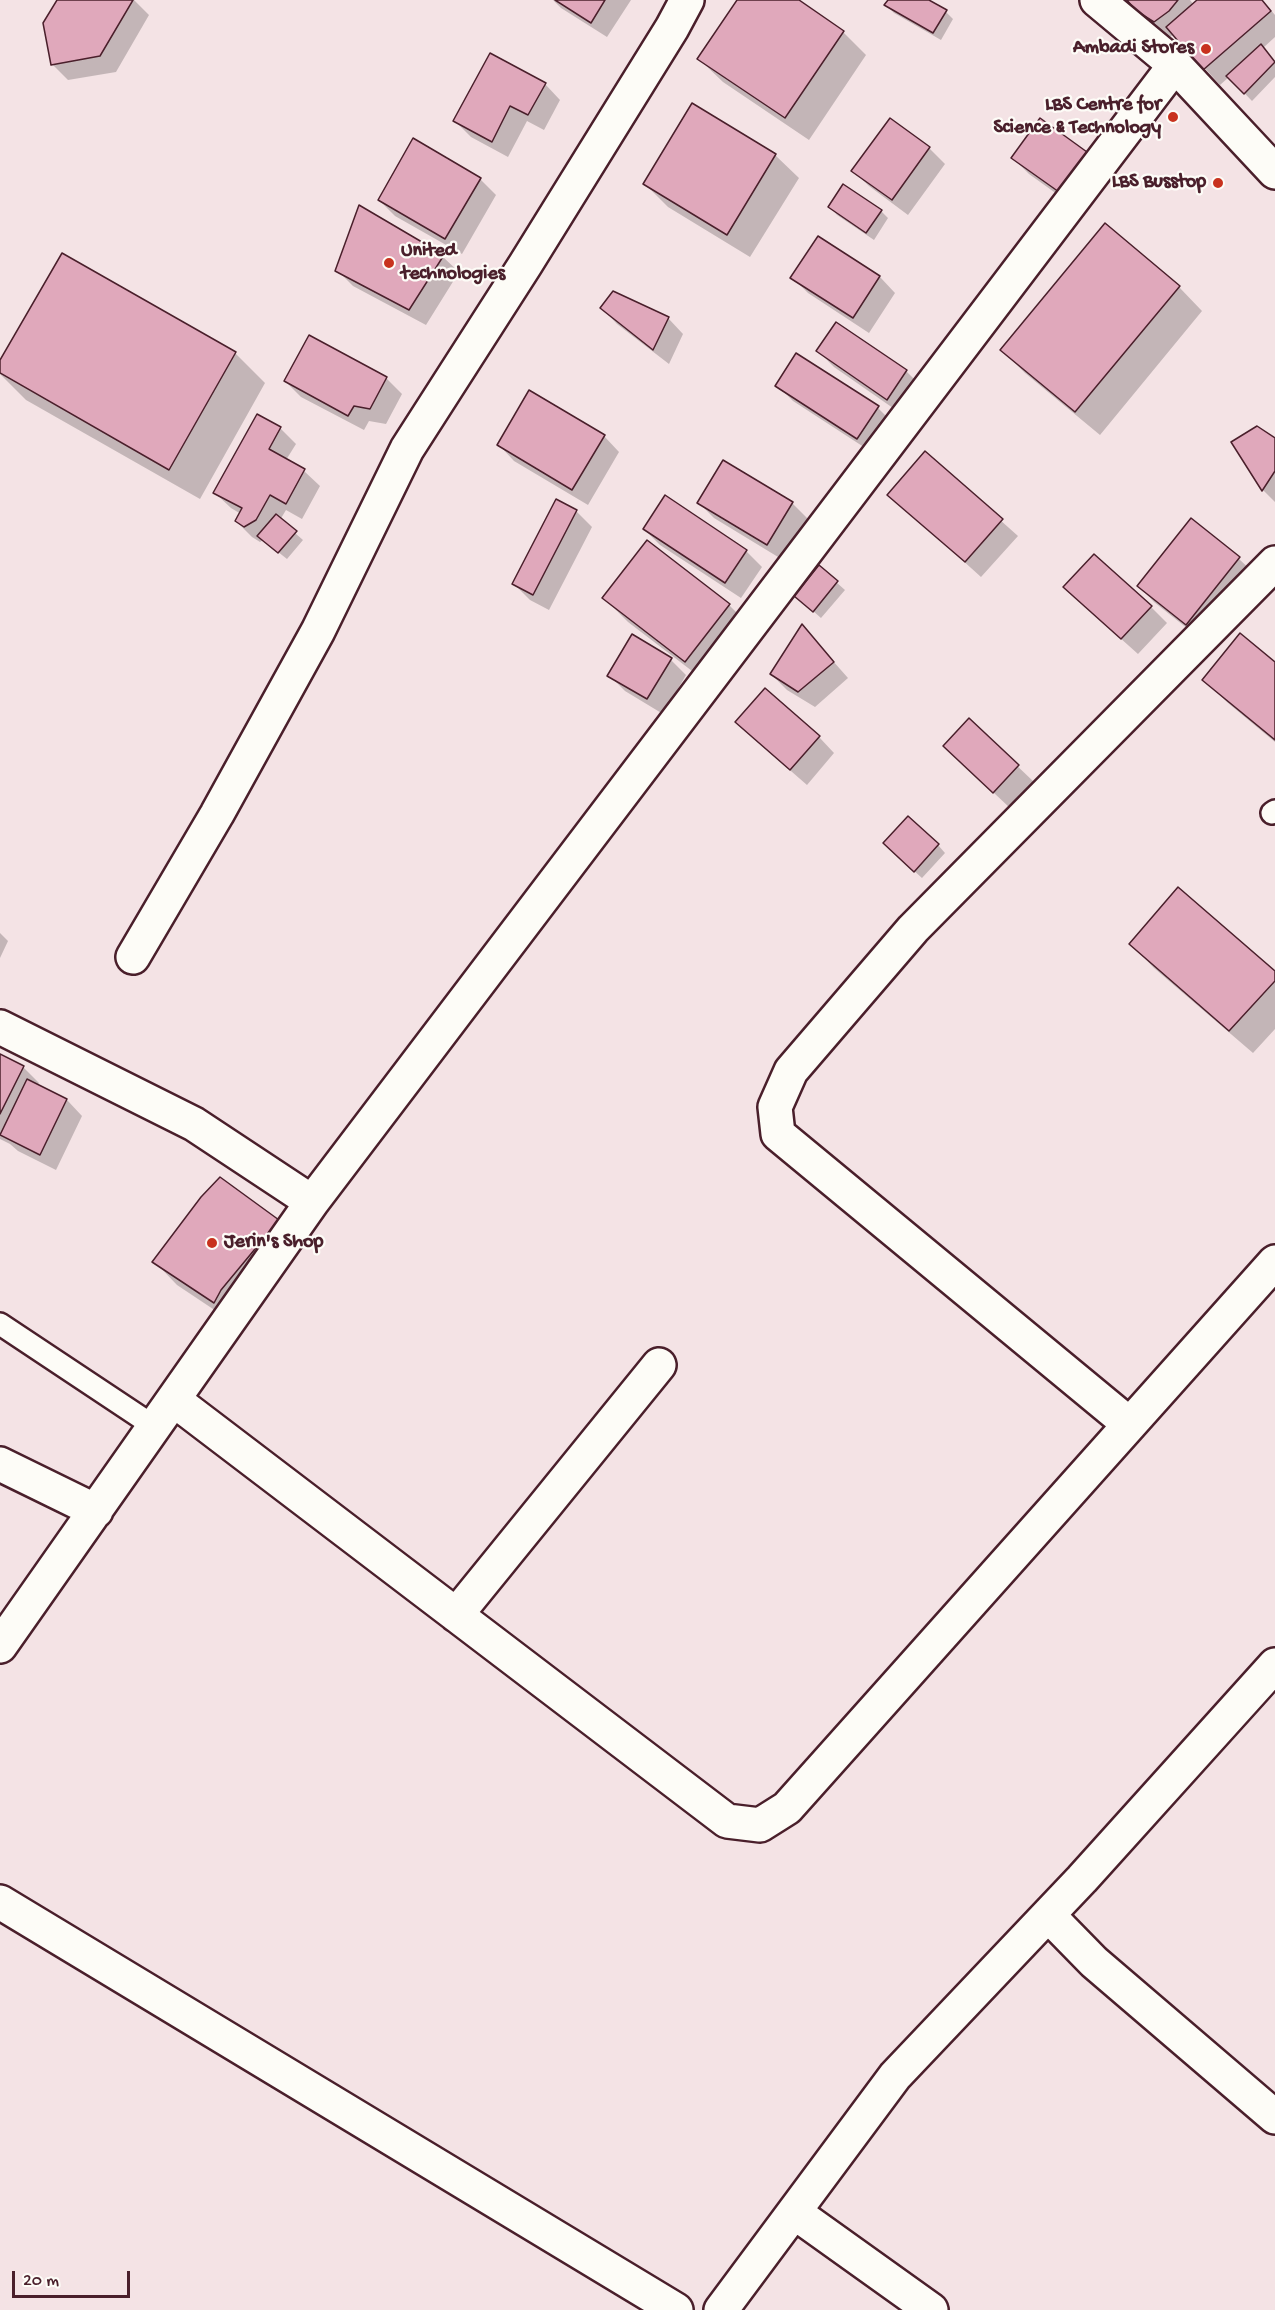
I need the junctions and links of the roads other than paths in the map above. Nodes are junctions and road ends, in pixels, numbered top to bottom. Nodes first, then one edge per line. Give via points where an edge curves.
1 (687, 0) edge
2 (1097, 0) edge
3 (1175, 65) junction
4 (1275, 172) edge
5 (1275, 563) edge
6 (133, 957) dead end
7 (0, 1027) edge
8 (312, 1202) junction
9 (1275, 1262) edge
10 (0, 1324) edge
11 (659, 1365) dead end
12 (174, 1400) junction
13 (1129, 1424) junction
14 (155, 1427) junction
15 (0, 1464) edge
16 (96, 1511) junction
17 (456, 1615) junction
18 (0, 1646) edge
19 (1275, 1665) edge
20 (0, 1902) edge
21 (1048, 1915) junction
22 (1275, 2117) edge
23 (794, 2212) junction
24 (676, 2310) edge
25 (721, 2310) edge
26 (931, 2310) edge

1 - 6 street via 407,448 318,631
2 - 3 street
3 - 4 street
3 - 8 street
5 - 13 street via 914,929 791,1071 775,1107 778,1134
7 - 8 street via 194,1124
8 - 12 street
9 - 13 street
10 - 14 lane
11 - 17 street
12 - 14 street
12 - 17 street
13 - 17 street via 787,1808 760,1826 727,1821
14 - 16 street
15 - 16 street
16 - 18 street
19 - 21 street
20 - 24 street
21 - 22 street via 1094,1962
21 - 23 street via 894,2076
23 - 25 street
23 - 26 street

